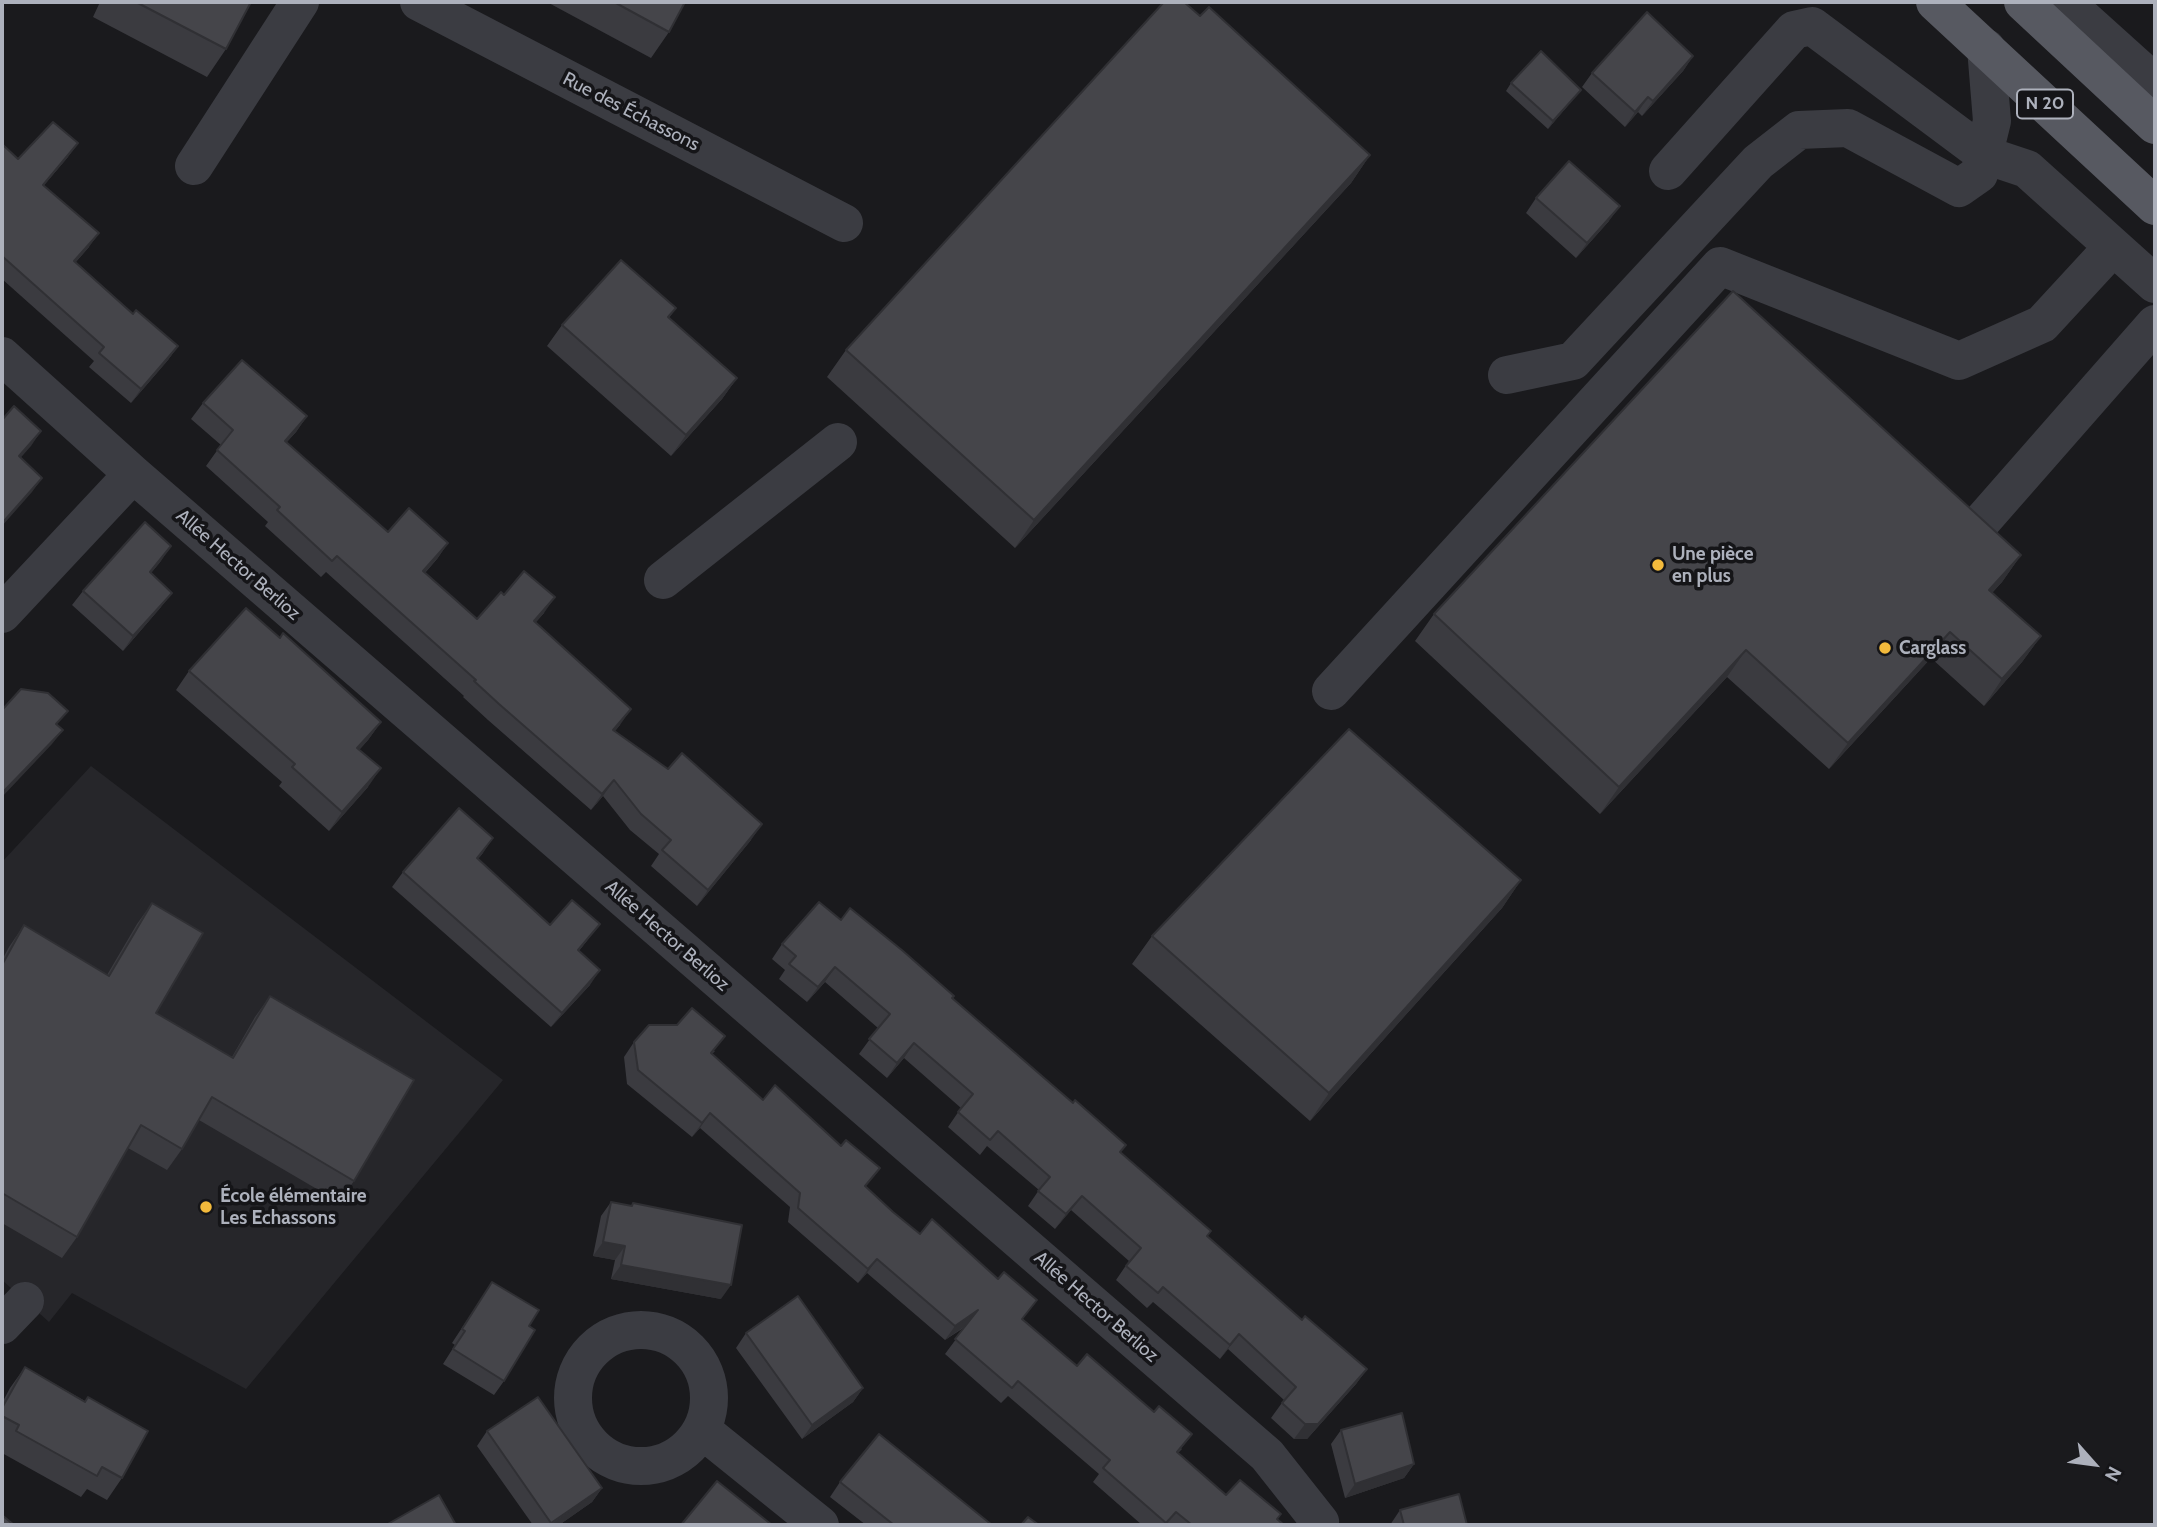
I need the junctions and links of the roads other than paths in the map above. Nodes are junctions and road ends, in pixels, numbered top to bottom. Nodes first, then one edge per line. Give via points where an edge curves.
1 (300, 2) edge
2 (419, 2) edge
3 (1935, 2) edge
4 (2023, 2) edge
5 (2065, 2) edge
6 (1986, 48) junction
7 (2155, 83) edge
8 (2155, 125) edge
9 (1985, 155) junction
10 (194, 166) dead end
11 (1668, 171) dead end
12 (2155, 206) edge
13 (844, 223) dead end
14 (2113, 247) junction
15 (2155, 284) edge
16 (2155, 324) edge
17 (2, 356) edge
18 (1507, 375) dead end
19 (838, 442) dead end
20 (133, 474) junction
21 (1976, 528) edge
22 (663, 580) dead end
23 (2, 614) edge
24 (1331, 691) dead end
25 (702, 1430) dead end
26 (820, 1525) edge
27 (1319, 1525) edge

1 - 10 street
2 - 13 street, Rue des Échassons
3 - 6 main road, N 20
4 - 8 main road
5 - 7 street
6 - 9 street via 1992,121
6 - 12 main road, N 20
9 - 11 street via 1812,26 1794,30
9 - 14 street via 2027,169
9 - 18 street via 1979,174 1959,188 1848,128 1799,130 1758,162 1573,361
14 - 15 street
14 - 24 street via 2042,324 1959,361 1720,266
16 - 21 street
17 - 20 street, Allée Hector Berlioz
19 - 22 street
20 - 23 street
20 - 27 street, Allée Hector Berlioz via 1267,1455
25 - 26 street

